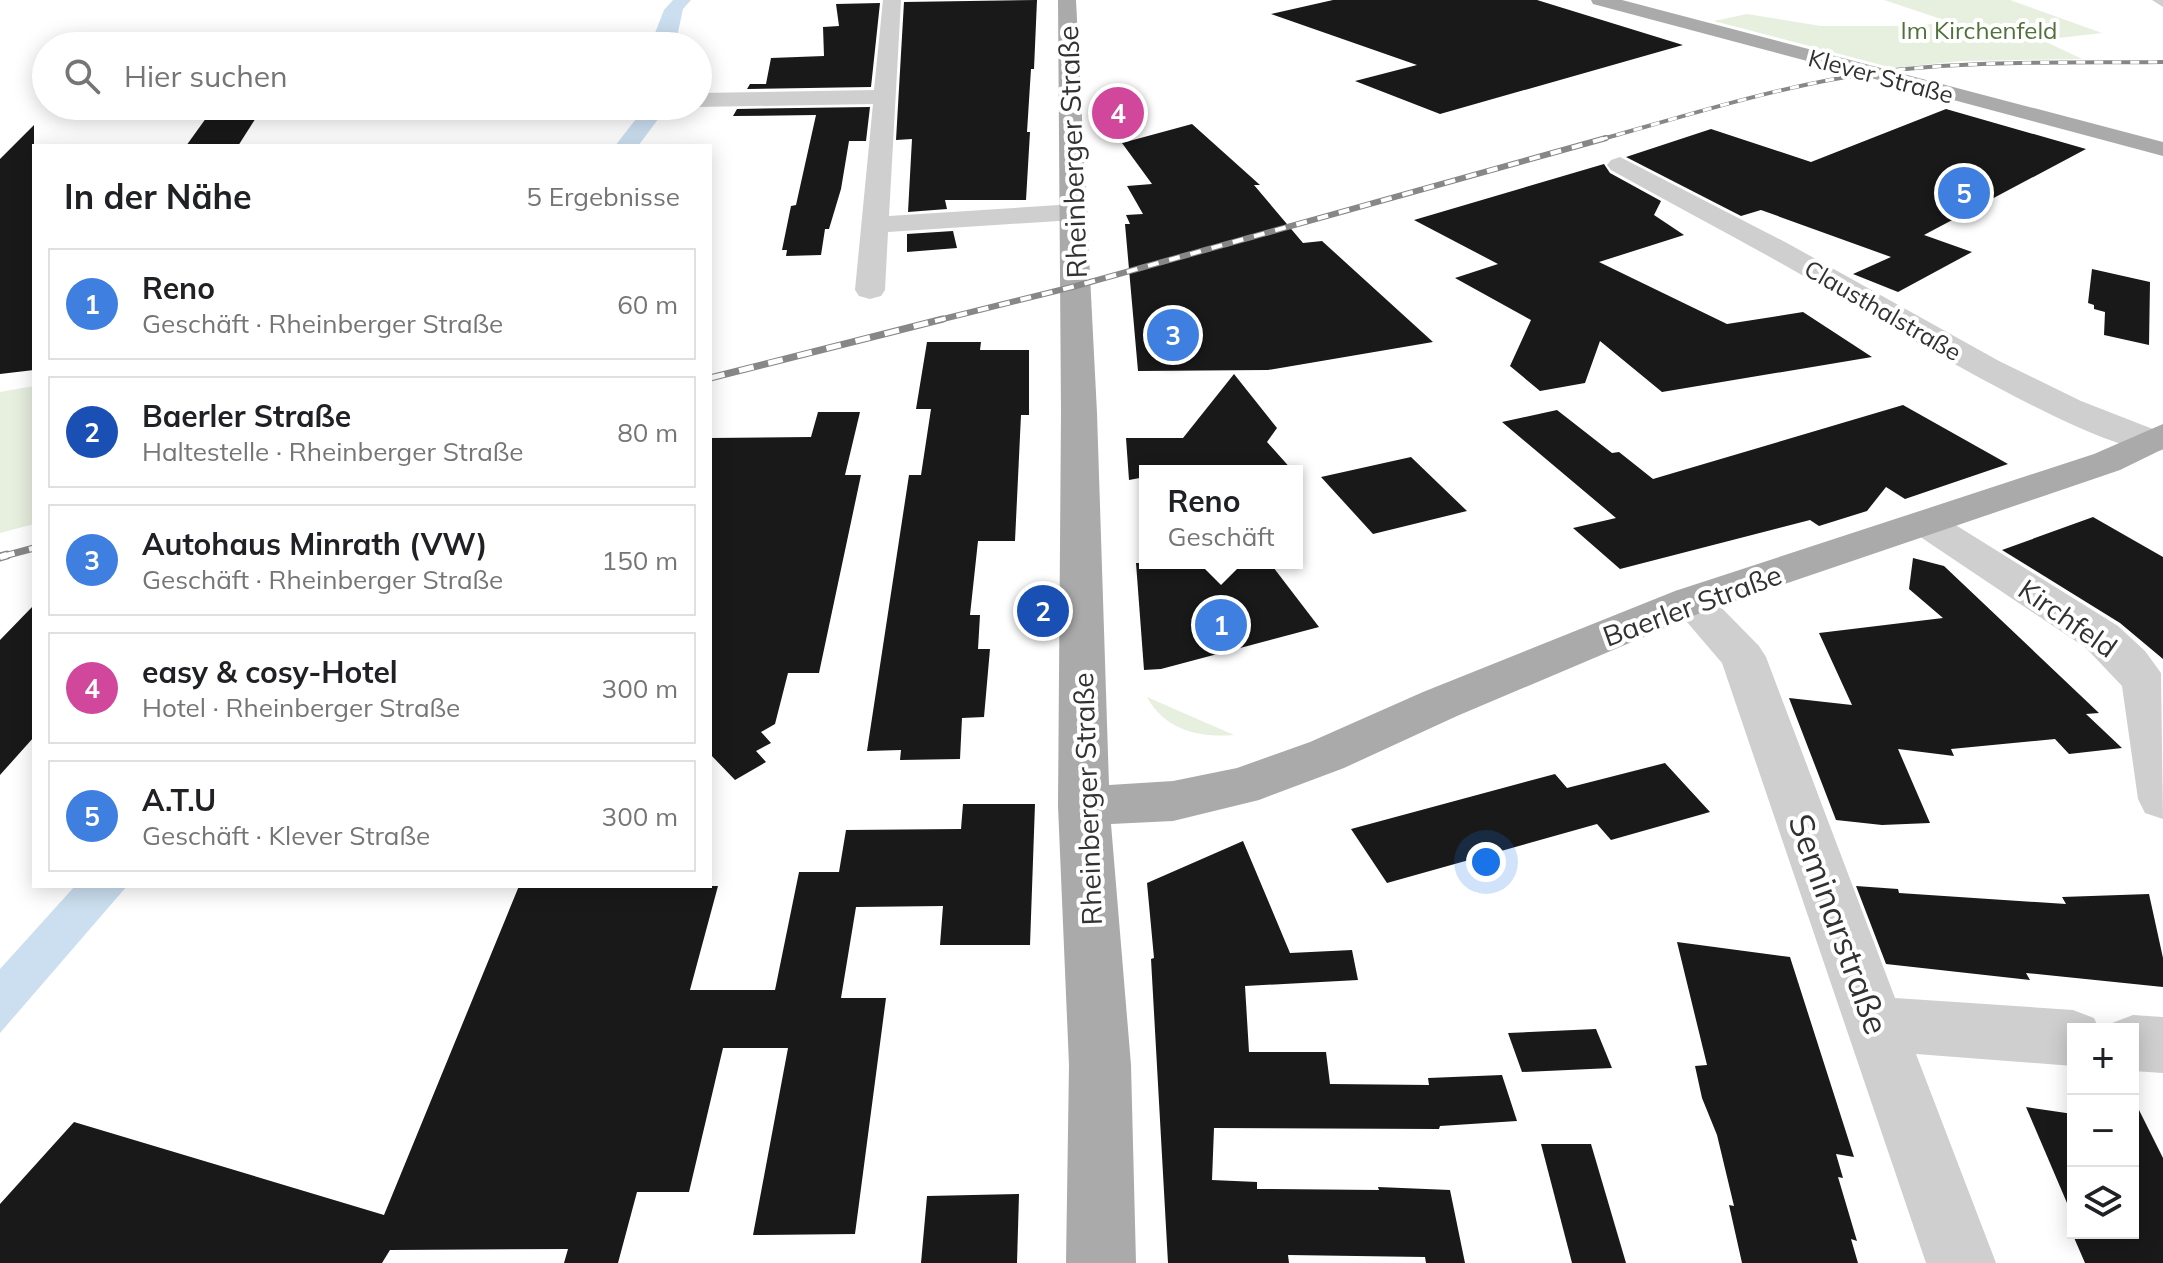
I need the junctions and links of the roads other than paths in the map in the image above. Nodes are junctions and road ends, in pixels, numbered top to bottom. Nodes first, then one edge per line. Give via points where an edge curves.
1 (892, 0) edge
2 (1067, 0) edge
3 (1600, 0) edge
4 (885, 97) junction
5 (712, 100) edge
6 (2163, 149) edge
7 (1620, 165) dead end
8 (1074, 212) junction
9 (875, 225) junction
10 (870, 290) dead end
11 (2158, 438) edge
12 (1927, 524) junction
13 (1690, 601) junction
14 (2163, 799) edge
15 (1084, 806) junction
16 (1875, 1024) junction
17 (2067, 1038) edge
18 (2139, 1043) edge
19 (2163, 1045) edge
20 (1101, 1263) edge
21 (1961, 1263) edge

1 - 4 street
2 - 8 main road, Rheinberger Straße
3 - 6 main road, Klever Straße
4 - 5 street
4 - 9 street
7 - 11 street, Clausthalstraße via 2032,394 2095,422
8 - 9 street
8 - 15 main road, Rheinberger Straße
9 - 10 street
11 - 12 main road, Baerler Straße via 2107,462
12 - 13 main road, Baerler Straße
12 - 14 street, Kirchfeld via 2102,637 2129,662 2145,684
13 - 15 main road, Baerler Straße via 1327,755 1241,786 1173,801
13 - 16 street, Seminarstraße via 1743,657
15 - 20 main road, Rheinberger Straße via 1100,1065
16 - 17 street
16 - 21 street, Seminarstraße
18 - 19 street

